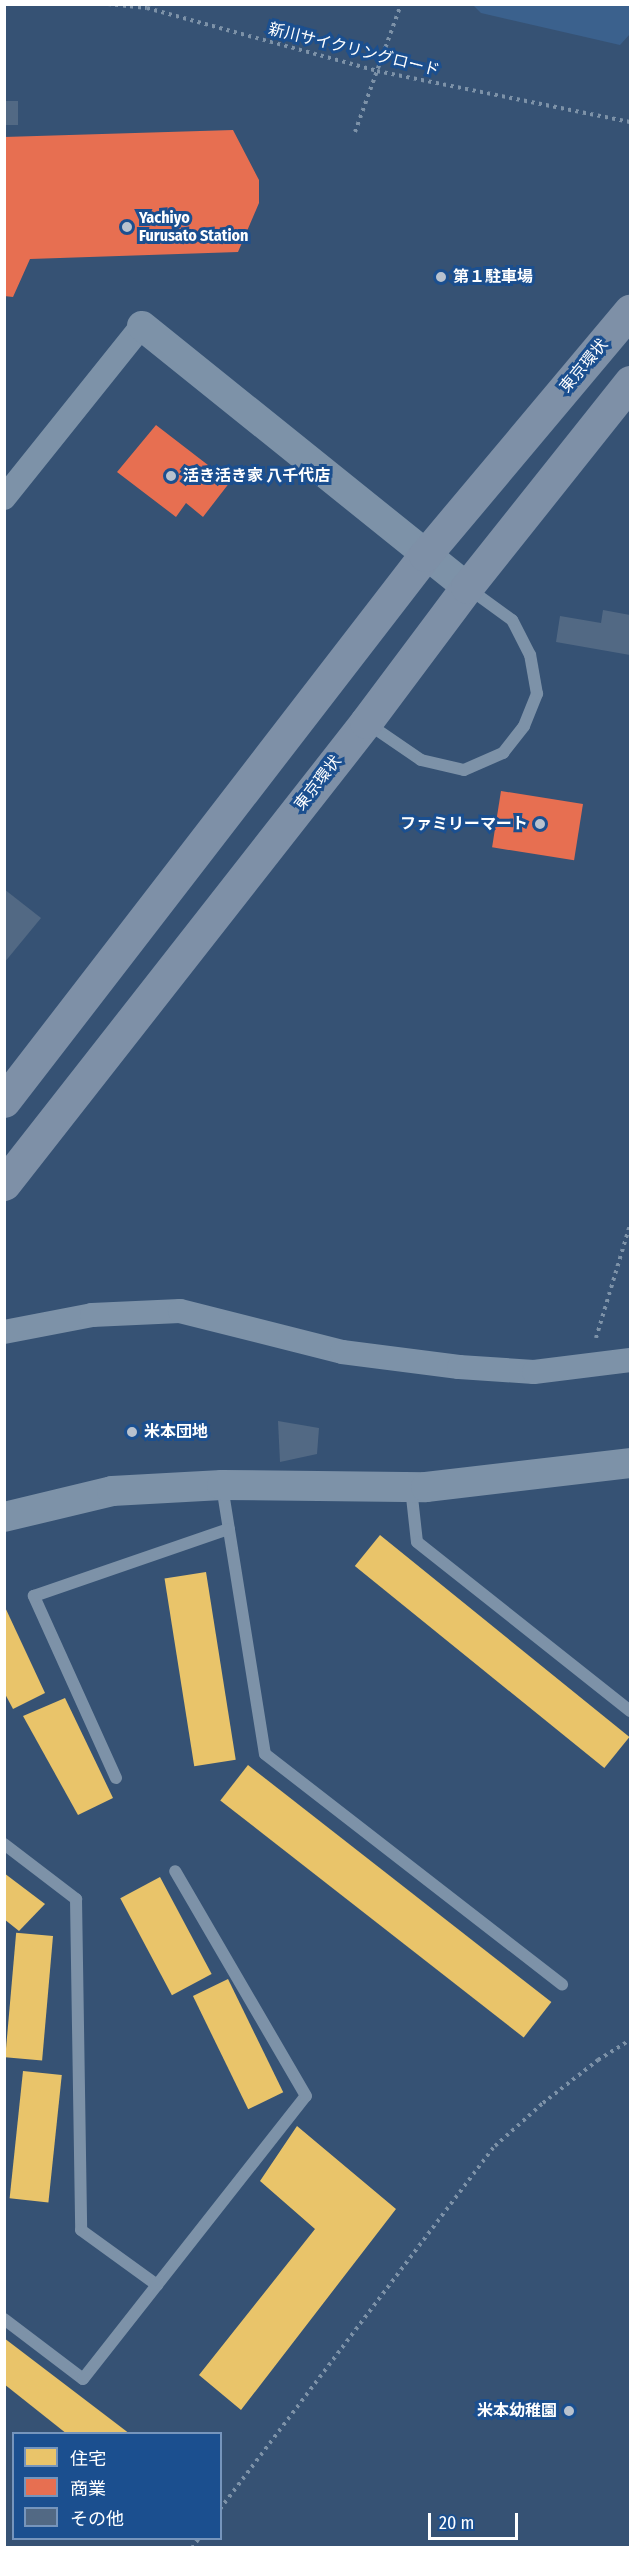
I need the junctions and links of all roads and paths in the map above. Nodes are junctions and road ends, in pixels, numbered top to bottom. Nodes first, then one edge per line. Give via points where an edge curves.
1 (108, 4) edge
2 (400, 4) edge
3 (377, 71) junction
4 (630, 122) edge
5 (355, 132) dead end
6 (630, 311) edge
7 (142, 326) joint
8 (630, 382) edge
9 (4, 498) edge
10 (425, 555) junction
11 (467, 587) junction
12 (366, 722) junction
13 (4, 1101) edge
14 (4, 1184) edge
15 (630, 1225) edge
16 (4, 1332) edge
17 (630, 1360) edge
18 (588, 1365) junction
19 (630, 1463) edge
20 (222, 1485) junction
21 (411, 1487) junction
22 (8, 1511) edge
23 (229, 1529) junction
24 (630, 1711) edge
25 (116, 1778) dead end
26 (4, 1844) edge
27 (176, 1871) dead end
28 (562, 1984) dead end
29 (630, 2040) edge
30 (157, 2284) junction
31 (4, 2319) edge
32 (222, 2506) edge

1 - 3 path, 新川サイクリングロード via 147,8
2 - 3 path
3 - 4 path, 新川サイクリングロード
3 - 5 path
6 - 10 highway, 東京環状
7 - 9 street
7 - 10 street
8 - 11 highway, 東京環状
10 - 11 street
10 - 13 highway, 東京環状
11 - 12 highway, 東京環状
11 - 12 lane via 512,620 530,656 537,694 524,726 503,753 464,770 421,760
12 - 14 highway, 東京環状
15 - 18 path
16 - 18 street via 92,1315 180,1311 342,1352 534,1372
17 - 18 street
19 - 21 street
20 - 21 street
20 - 22 street via 112,1491
20 - 23 lane
21 - 24 lane via 417,1542
23 - 25 lane via 34,1596
23 - 28 lane via 265,1754
26 - 30 lane via 76,1899 81,2230
27 - 30 lane via 306,2096
29 - 32 path via 552,2095 495,2146
30 - 31 lane via 82,2379

